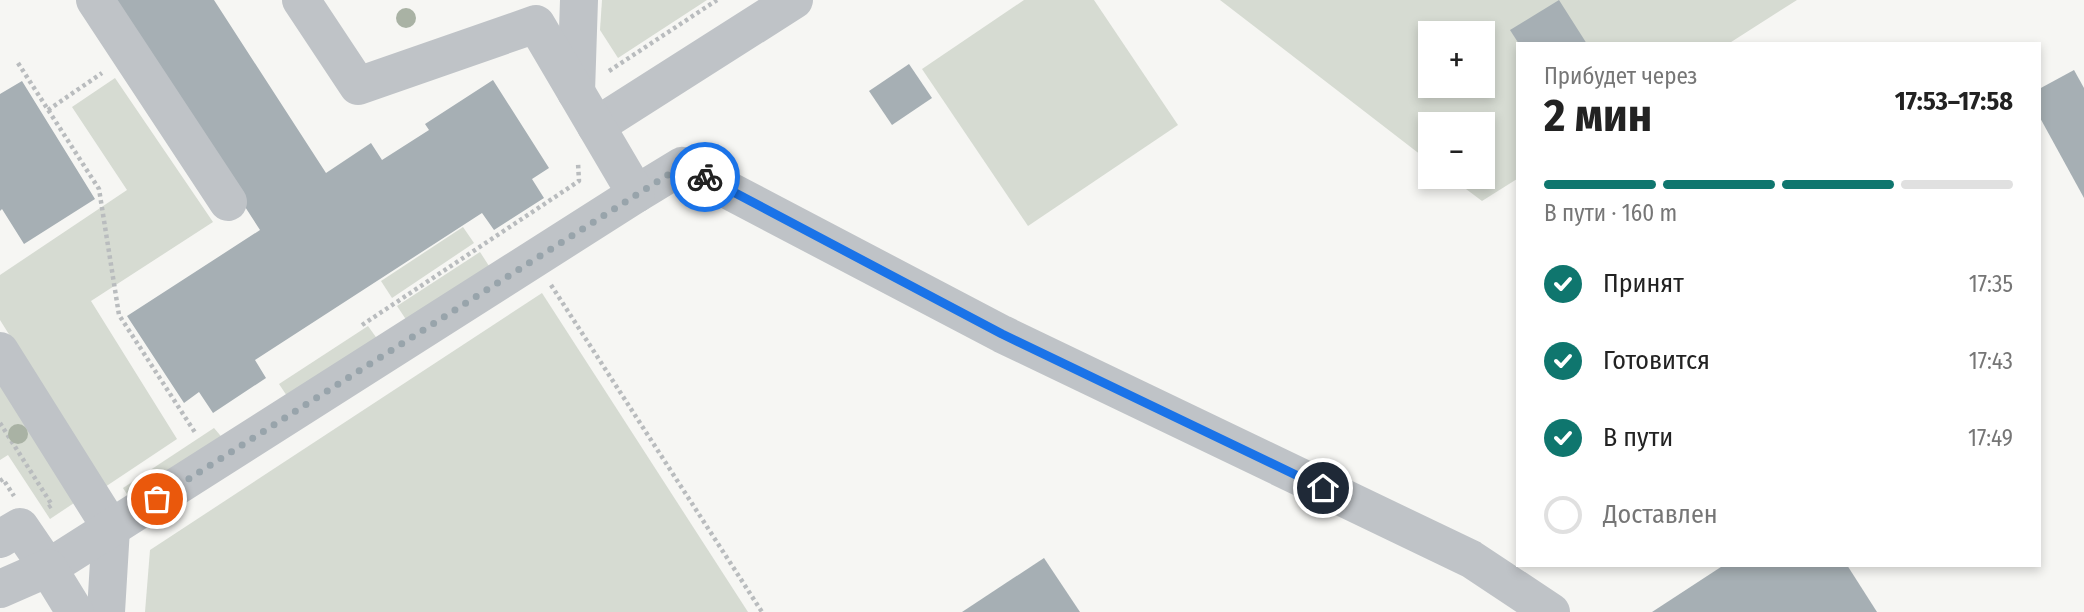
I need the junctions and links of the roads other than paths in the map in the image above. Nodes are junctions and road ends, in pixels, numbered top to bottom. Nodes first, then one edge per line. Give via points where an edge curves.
1 (95, 0) edge
2 (301, 0) edge
3 (579, 0) edge
4 (794, 0) edge
5 (576, 92) junction
6 (596, 126) junction
7 (636, 194) junction
8 (228, 202) dead end
9 (0, 351) edge
10 (111, 528) junction
11 (10, 533) edge
12 (48, 568) junction
13 (0, 589) edge
14 (75, 612) edge
15 (106, 612) edge
16 (1551, 612) edge

1 - 8 lane
2 - 5 lane via 358,86 536,24
3 - 5 lane
4 - 6 lane
5 - 6 lane
6 - 7 lane
7 - 10 lane
7 - 16 lane via 682,166 1002,334 1471,559
9 - 10 lane
10 - 12 lane
10 - 15 lane
11 - 12 lane
12 - 13 lane
12 - 14 lane

